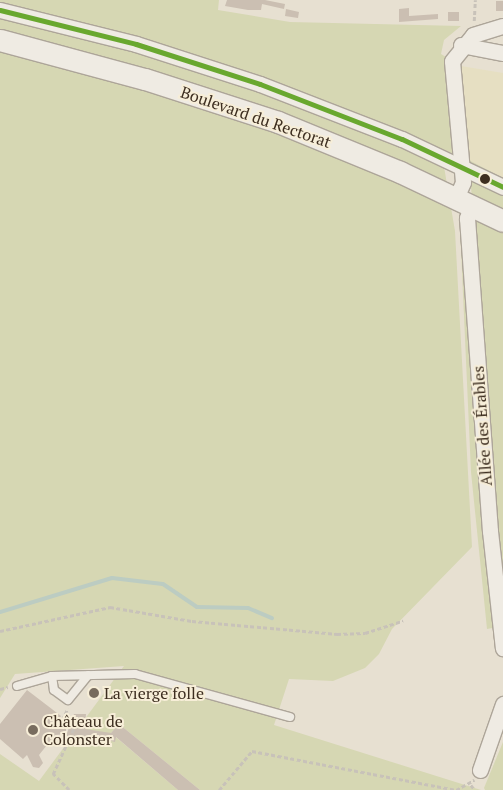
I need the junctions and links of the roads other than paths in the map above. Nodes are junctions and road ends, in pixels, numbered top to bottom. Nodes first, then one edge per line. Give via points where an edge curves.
1 (0, 10) edge
2 (503, 26) edge
3 (0, 40) edge
4 (461, 45) junction
5 (503, 53) edge
6 (462, 167) junction
7 (503, 187) edge
8 (463, 201) junction
9 (503, 222) edge
10 (503, 648) edge
11 (88, 675) junction
12 (52, 676) junction
13 (18, 686) dead end
14 (503, 704) edge
15 (290, 716) dead end
16 (480, 770) road end

1 - 6 street via 136,44 260,84 344,115
2 - 4 street via 473,35
3 - 8 main road, Boulevard du Rectorat via 145,78 278,122
4 - 5 street
4 - 6 street, Allée des Érables via 452,61
6 - 7 street
6 - 8 street, Allée des Érables
8 - 9 main road, Boulevard du Rectorat
8 - 10 street, Allée des Érables via 467,218 490,531
11 - 12 lane
11 - 12 lane via 68,700 54,690
11 - 15 lane via 135,674
12 - 13 lane
14 - 16 street

